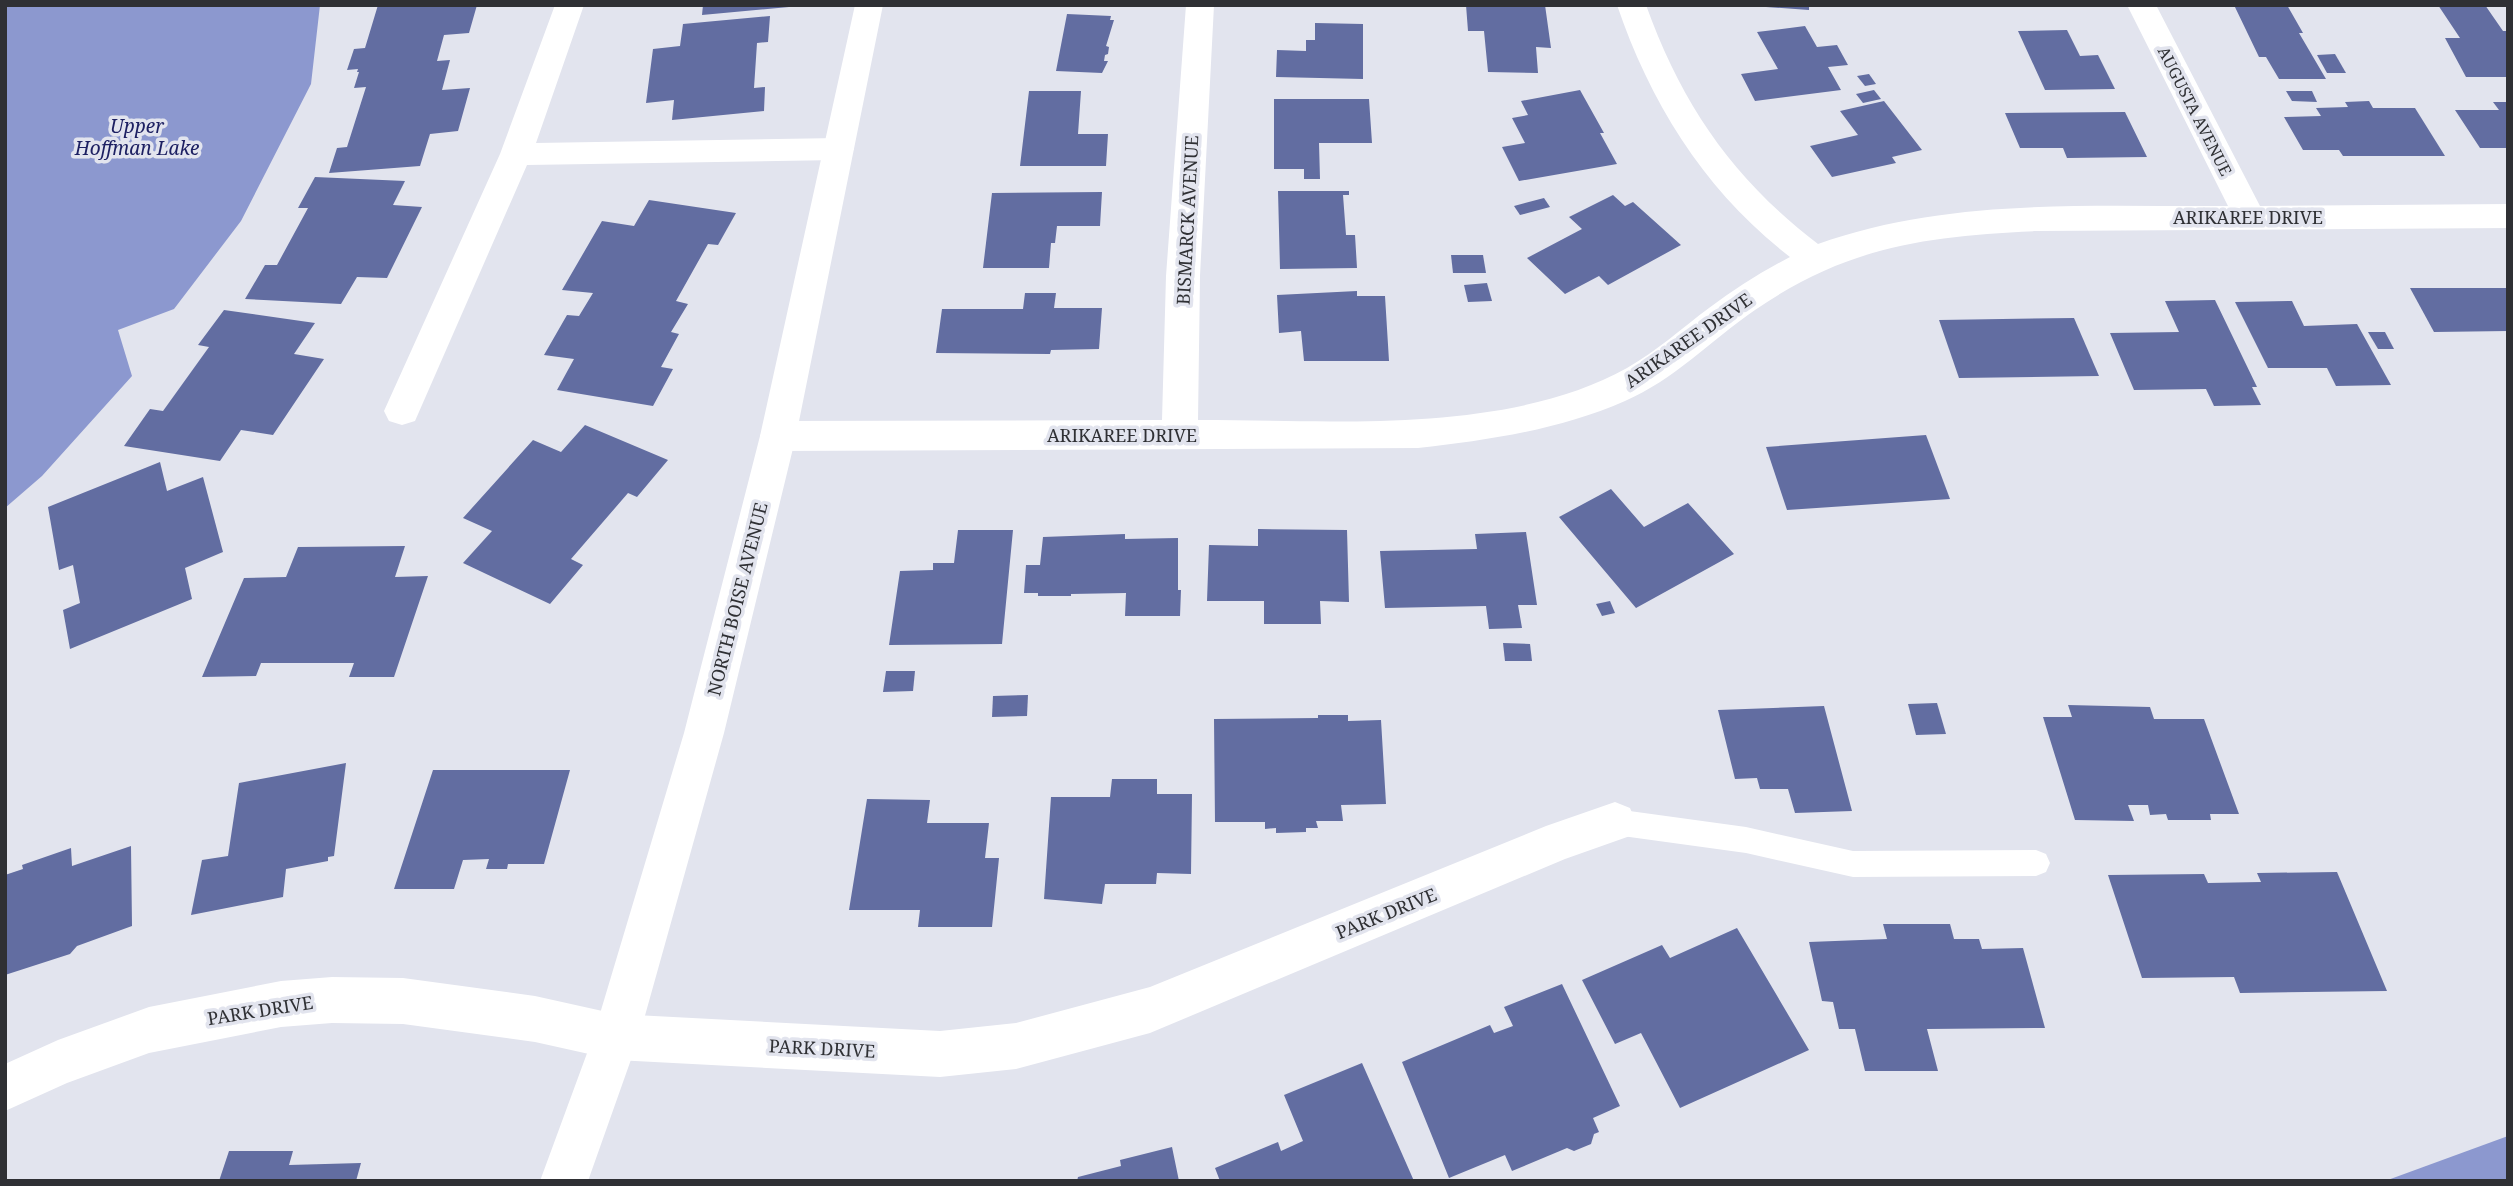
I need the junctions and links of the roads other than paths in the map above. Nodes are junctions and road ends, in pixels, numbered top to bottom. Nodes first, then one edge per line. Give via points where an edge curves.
1 (569, 5) edge
2 (869, 5) edge
3 (1200, 5) edge
4 (1631, 5) edge
5 (2141, 5) edge
6 (838, 149) junction
7 (516, 154) junction
8 (2508, 216) edge
9 (2250, 217) junction
10 (1815, 259) junction
11 (402, 411) dead end
12 (1180, 435) junction
13 (778, 436) junction
14 (1615, 822) joint
15 (2036, 863) dead end
16 (616, 1037) junction
17 (5, 1088) edge
18 (564, 1181) edge

1 - 7 street
2 - 6 street, NORTH BOISE AVENUE
3 - 12 street, BISMARCK AVENUE via 1183,276
4 - 10 street via 1679,117 1743,198 1777,232
5 - 9 street, AUGUSTA AVENUE
6 - 7 street
6 - 13 street, NORTH BOISE AVENUE
7 - 11 street
8 - 9 street, ARIKAREE DRIVE
9 - 10 street, ARIKAREE DRIVE via 1975,222 1847,247
10 - 12 street, ARIKAREE DRIVE via 1731,309 1639,378 1565,408 1418,434
12 - 13 street, ARIKAREE DRIVE
13 - 16 street, NORTH BOISE AVENUE via 704,733
14 - 15 lane via 1746,840 1853,864
14 - 16 street, PARK DRIVE via 1561,840 1150,1010 1016,1046 940,1054
16 - 17 street, PARK DRIVE via 535,1019 403,1002 293,1003 149,1030 58,1062
16 - 18 street, NORTH BOISE AVENUE

